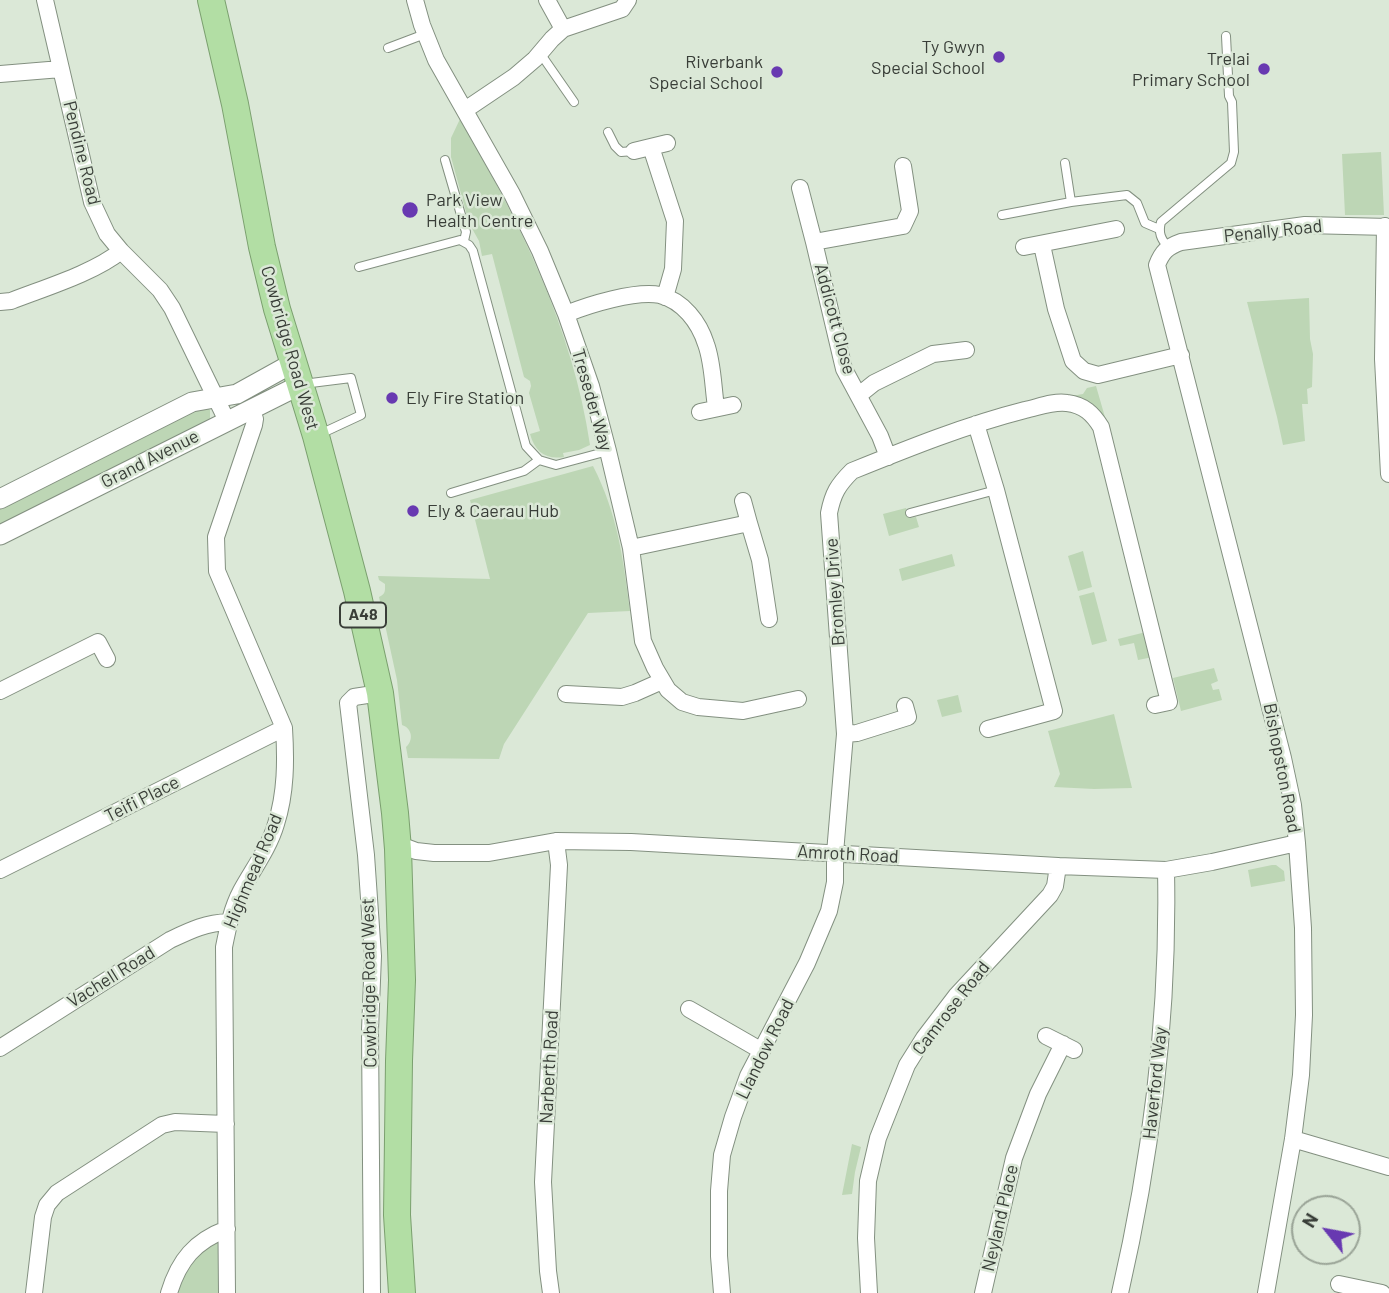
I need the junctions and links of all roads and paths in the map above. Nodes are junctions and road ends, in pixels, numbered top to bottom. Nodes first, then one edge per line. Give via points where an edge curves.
1 (45, 0) edge
2 (211, 0) edge
3 (415, 0) edge
4 (547, 0) edge
5 (627, 10) edge
6 (563, 29) junction
7 (425, 34) junction
8 (1226, 36) dead end
9 (388, 48) dead end
10 (540, 53) junction
11 (61, 69) junction
12 (0, 74) edge
13 (574, 102) dead end
14 (465, 110) junction
15 (608, 132) dead end
16 (634, 152) joint
17 (445, 160) dead end
18 (1065, 163) dead end
19 (903, 166) dead end
20 (800, 188) dead end
21 (1071, 202) junction
22 (1002, 215) dead end
23 (1387, 226) edge
24 (1116, 229) dead end
25 (1159, 229) junction
26 (464, 241) junction
27 (814, 242) junction
28 (1042, 245) junction
29 (1024, 247) dead end
30 (121, 251) junction
31 (1164, 251) junction
32 (359, 267) dead end
33 (665, 297) junction
34 (0, 302) edge
35 (566, 314) junction
36 (966, 350) dead end
37 (1181, 355) junction
38 (297, 374) junction
39 (859, 394) junction
40 (216, 397) junction
41 (733, 405) dead end
42 (251, 409) junction
43 (227, 421) junction
44 (976, 424) junction
45 (316, 436) junction
46 (608, 451) junction
47 (888, 457) junction
48 (539, 460) junction
49 (1389, 474) edge
50 (996, 490) junction
51 (451, 494) dead end
52 (0, 499) edge
53 (743, 501) dead end
54 (910, 513) dead end
55 (749, 523) junction
56 (0, 535) edge
57 (631, 548) junction
58 (769, 619) dead end
59 (107, 659) dead end
60 (662, 681) junction
61 (0, 691) edge
62 (380, 693) junction
63 (566, 694) dead end
64 (799, 699) dead end
65 (1155, 705) dead end
66 (905, 706) dead end
67 (284, 728) junction
68 (988, 729) dead end
69 (845, 734) junction
70 (556, 841) junction
71 (1297, 843) junction
72 (398, 849) junction
73 (835, 853) junction
74 (1058, 866) junction
75 (0, 870) edge
76 (1166, 870) junction
77 (229, 922) junction
78 (689, 1009) dead end
79 (1046, 1036) dead end
80 (0, 1048) edge
81 (762, 1051) junction
82 (226, 1124) junction
83 (1293, 1139) junction
84 (1389, 1167) edge
85 (384, 1215) junction
86 (227, 1228) junction
87 (1339, 1284) dead end
88 (1356, 1291) edge
89 (34, 1293) edge
90 (169, 1293) edge
91 (227, 1293) edge
92 (373, 1293) edge
93 (402, 1293) edge
94 (551, 1293) edge
95 (722, 1293) edge
96 (869, 1293) edge
97 (983, 1293) edge
98 (1120, 1293) edge
99 (1266, 1293) edge
100 (1381, 1293) edge

1 - 11 street, Pendine Road
2 - 38 highway, Cowbridge Road West / A48 via 262,247
3 - 7 street, Treseder Way
4 - 6 street
5 - 6 street
6 - 10 street
7 - 9 lane
7 - 14 street, Treseder Way
8 - 25 lane via 1234,152 1230,163 1167,215
10 - 13 lane
10 - 14 street
11 - 12 street
11 - 30 street, Pendine Road via 92,202
14 - 35 street, Treseder Way via 518,205
15 - 16 lane via 621,152
16 - 33 street via 659,145 675,221 673,269
17 - 26 lane via 466,232
18 - 21 lane
19 - 27 street, Addicott Close via 910,211 903,226
20 - 27 street, Addicott Close
21 - 22 lane
21 - 25 lane via 1127,194 1145,223
23 - 31 street, Penally Road via 1305,225 1181,242
23 - 49 street via 1383,359
24 - 28 street
25 - 31 lane
26 - 32 lane
26 - 48 lane via 473,251 526,446
27 - 39 street, Addicott Close via 844,369
28 - 29 street
28 - 37 street via 1073,361 1084,371 1098,375
30 - 34 street via 95,267 11,302
30 - 40 street, Pendine Road via 172,309
31 - 37 street, Bishopston Road via 1157,265
33 - 35 street via 622,298
33 - 41 street via 684,308 699,326 707,347 708,410
35 - 46 street, Treseder Way
36 - 39 street, Addicott Close via 933,354
37 - 71 street, Bishopston Road via 1283,758
38 - 40 street, Grand Avenue
38 - 42 street, Grand Avenue
38 - 45 highway, Cowbridge Road West / A48
38 - 45 lane via 351,378 361,415
39 - 47 street, Addicott Close
40 - 43 street, Pendine Road
40 - 52 street, Grand Avenue via 192,402
42 - 43 street, Grand Avenue
42 - 67 street, Highmead Road via 254,425 216,537 217,571
43 - 56 street, Grand Avenue
44 - 47 street, Bromley Drive
44 - 50 street
44 - 65 street, Bromley Drive via 1056,402 1081,406 1093,414 1101,427 1169,702
45 - 62 highway, Cowbridge Road West / A48
46 - 48 lane via 556,465
46 - 57 street, Treseder Way
47 - 69 street, Bromley Drive via 852,471 838,486 829,513
48 - 51 lane via 524,471
50 - 54 lane
50 - 68 street via 1054,711
53 - 55 street
55 - 57 street
55 - 58 street
57 - 60 street, Treseder Way via 643,641
59 - 61 street via 98,642
60 - 63 street via 622,697 584,687
60 - 64 street, Treseder Way via 682,702 698,707 743,711
62 - 72 highway, Cowbridge Road West / A48
62 - 85 street, Cowbridge Road West via 354,697 348,703 366,855 373,956 370,1030
66 - 69 street via 908,717
67 - 75 street, Teifi Place
67 - 77 street, Highmead Road via 285,782 276,824
69 - 73 street, Bromley Drive
70 - 72 street, Amroth Road via 489,853
70 - 73 street, Amroth Road
70 - 94 street, Narberth Road via 559,865 543,1182
71 - 76 street, Amroth Road
71 - 83 street, Bishopston Road via 1304,1015
72 - 85 highway, Cowbridge Road West / A48 via 399,1060
73 - 74 street, Amroth Road
73 - 81 street, Llandow Road via 829,911
74 - 76 street, Amroth Road
74 - 96 street, Camrose Road via 1050,895 956,996 907,1065 878,1138 868,1181
76 - 98 street, Haverford Way via 1160,1050 1150,1134
77 - 80 street, Vachell Road via 197,927 170,940
77 - 82 street, Highmead Road via 224,947
78 - 81 street
79 - 97 street, Neyland Place via 1069,1047 1012,1141 1014,1158
81 - 95 street, Llandow Road via 748,1076 722,1155
82 - 86 street, Highmead Road
82 - 89 street via 162,1125 57,1193 43,1217
83 - 84 street
83 - 99 street, Bishopston Road
85 - 92 street, Cowbridge Road West
85 - 93 highway, Cowbridge Road West / A48
86 - 90 street via 193,1249 178,1269
86 - 91 street, Highmead Road
87 - 88 street
88 - 100 street

